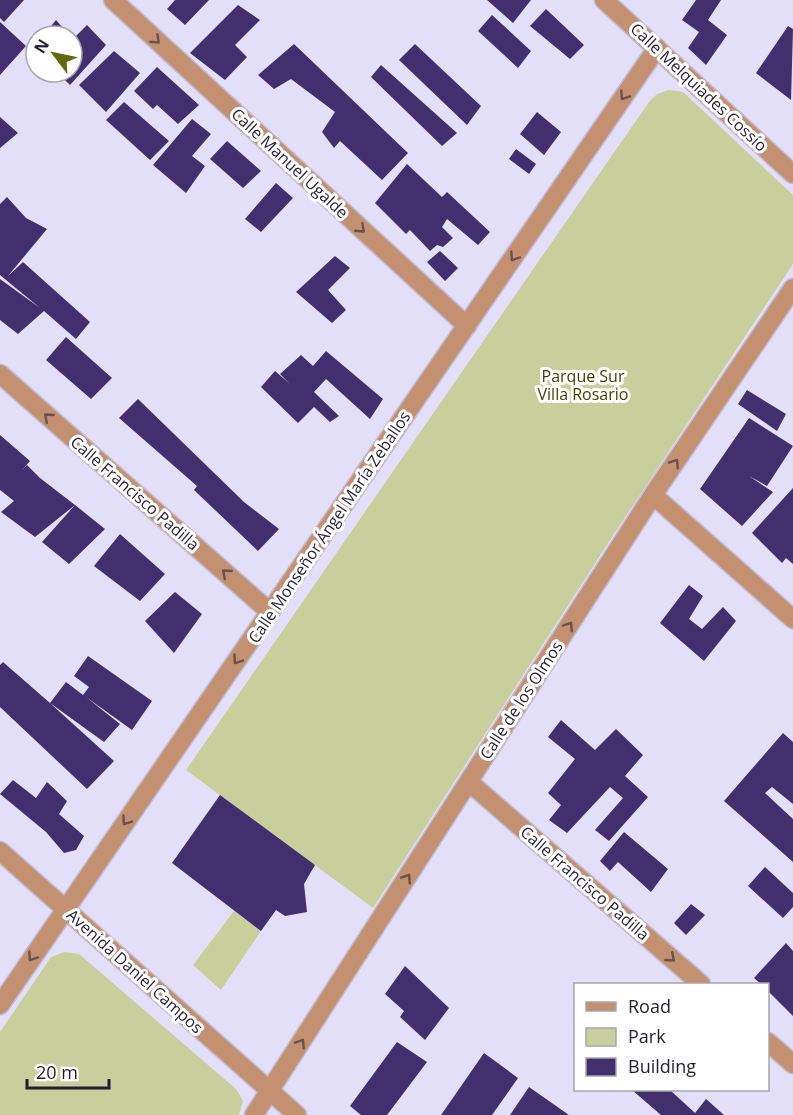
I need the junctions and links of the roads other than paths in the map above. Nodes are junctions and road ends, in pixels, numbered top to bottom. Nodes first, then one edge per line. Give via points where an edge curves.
1 (113, 0) edge
2 (604, 0) edge
3 (657, 48) junction
4 (793, 174) edge
5 (793, 288) edge
6 (466, 326) junction
7 (0, 374) edge
8 (653, 495) junction
9 (270, 612) junction
10 (793, 619) edge
11 (469, 782) junction
12 (0, 851) edge
13 (66, 909) junction
14 (700, 983) edge
15 (0, 1005) edge
16 (769, 1043) edge
17 (793, 1064) edge
18 (270, 1092) junction
19 (254, 1115) edge
20 (297, 1115) edge

1 -> 6 street, Calle Manuel Ugalde
2 - 3 street, Calle Melquiades Cossío
3 - 4 street, Calle Melquiades Cossío
3 -> 6 street, Calle Monseñor Ángel María Zeballos
8 -> 5 street, Calle de los Olmos
6 - 9 street, Calle Monseñor Ángel María Zeballos
9 -> 7 street, Calle Francisco Padilla
8 - 10 street
11 -> 8 street, Calle de los Olmos
9 -> 13 street, Calle Monseñor Ángel María Zeballos
11 -> 14 street, Calle Francisco Padilla
18 -> 11 street, Calle de los Olmos
12 - 13 street, Avenida Daniel Campos
13 -> 15 street, Calle Monseñor Ángel María Zeballos
13 - 18 street, Avenida Daniel Campos
16 - 17 street
18 - 19 street, Calle de los Olmos
18 - 20 street, Avenida Daniel Campos

